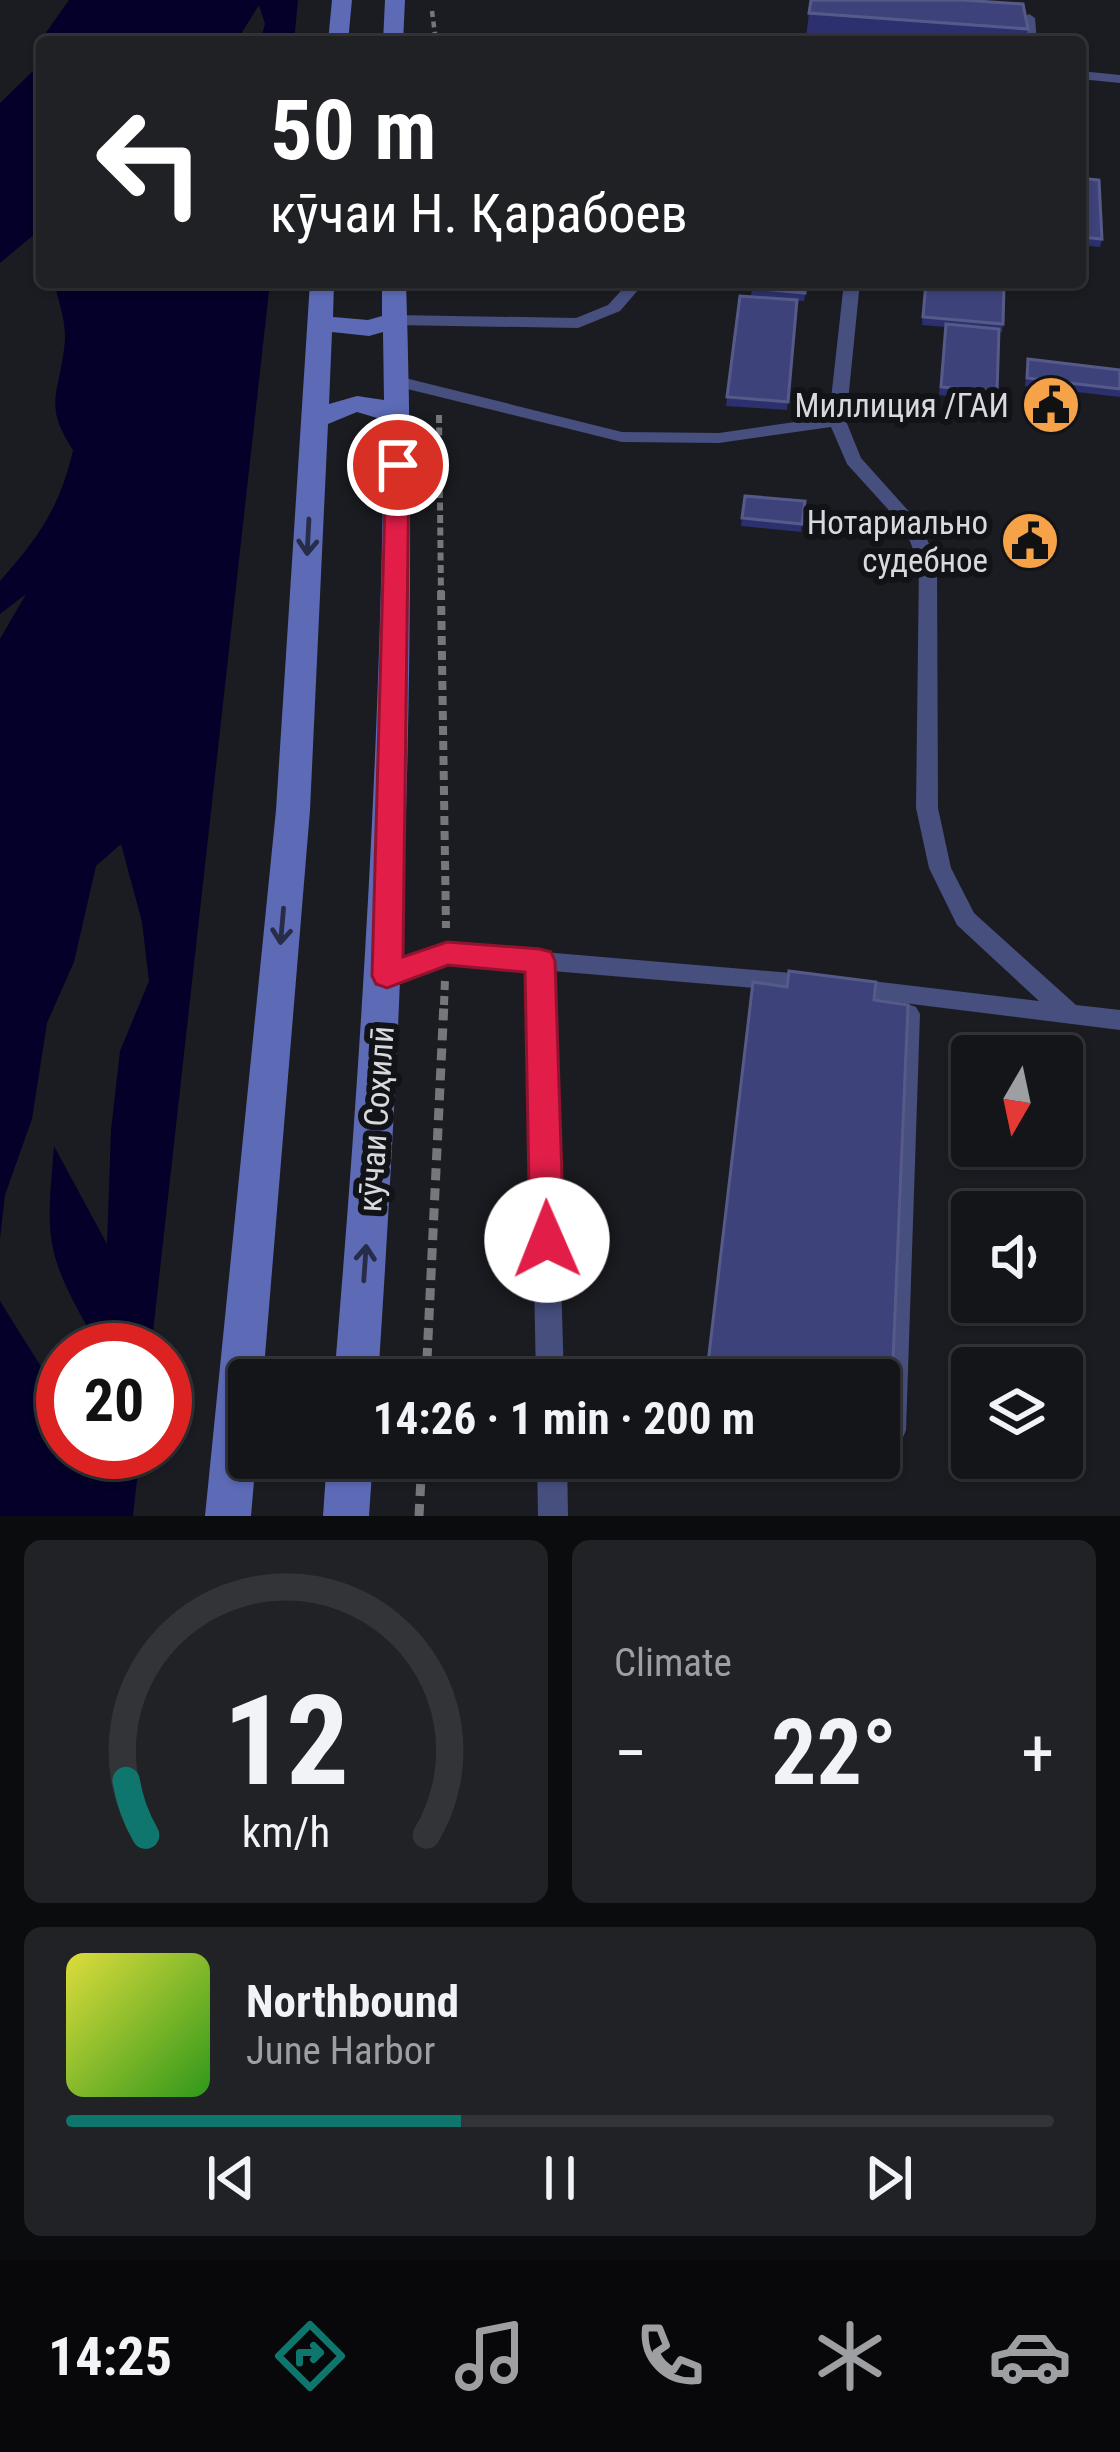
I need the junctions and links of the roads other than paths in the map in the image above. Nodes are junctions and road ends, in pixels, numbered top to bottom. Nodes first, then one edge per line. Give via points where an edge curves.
1 (342, 0) edge
2 (395, 0) edge
3 (1029, 18) edge
4 (339, 36) edge
5 (393, 36) edge
6 (1030, 36) edge
7 (1086, 76) edge
8 (1120, 79) edge
9 (322, 288) edge
10 (394, 288) edge
11 (632, 288) edge
12 (851, 288) edge
13 (395, 320) junction
14 (319, 323) junction
15 (397, 382) junction
16 (399, 418) junction
17 (315, 420) junction
18 (837, 421) junction
19 (540, 961) junction
20 (387, 976) junction
21 (908, 995) junction
22 (1071, 1015) junction
23 (1120, 1020) edge
24 (358, 1359) edge
25 (549, 1359) edge
26 (895, 1359) edge
27 (349, 1479) edge
28 (553, 1479) edge
29 (228, 1516) edge
30 (346, 1516) edge
31 (554, 1516) edge

1 - 4 main road
2 - 5 main road
3 - 6 lane
7 - 8 lane
9 - 14 main road
10 - 13 main road, кӯчаи Соҳилӣ
11 - 13 lane via 614,308 578,323
12 - 18 lane
13 - 14 main road via 344,329
13 - 15 main road, кӯчаи Соҳилӣ
14 - 17 main road
15 - 16 main road, кӯчаи Соҳилӣ
15 - 18 lane via 622,437 719,438
16 - 17 main road via 363,403
16 - 20 main road, кӯчаи Соҳилӣ
17 -> 29 main road via 292,810
18 - 22 lane via 853,460 913,526 928,565 927,808 940,868 965,920
19 - 20 lane via 447,953
19 - 21 lane
19 - 25 lane
24 -> 20 main road, кӯчаи Соҳилӣ
21 - 22 lane
21 - 26 lane
22 - 23 lane
27 - 30 main road
28 - 31 lane

